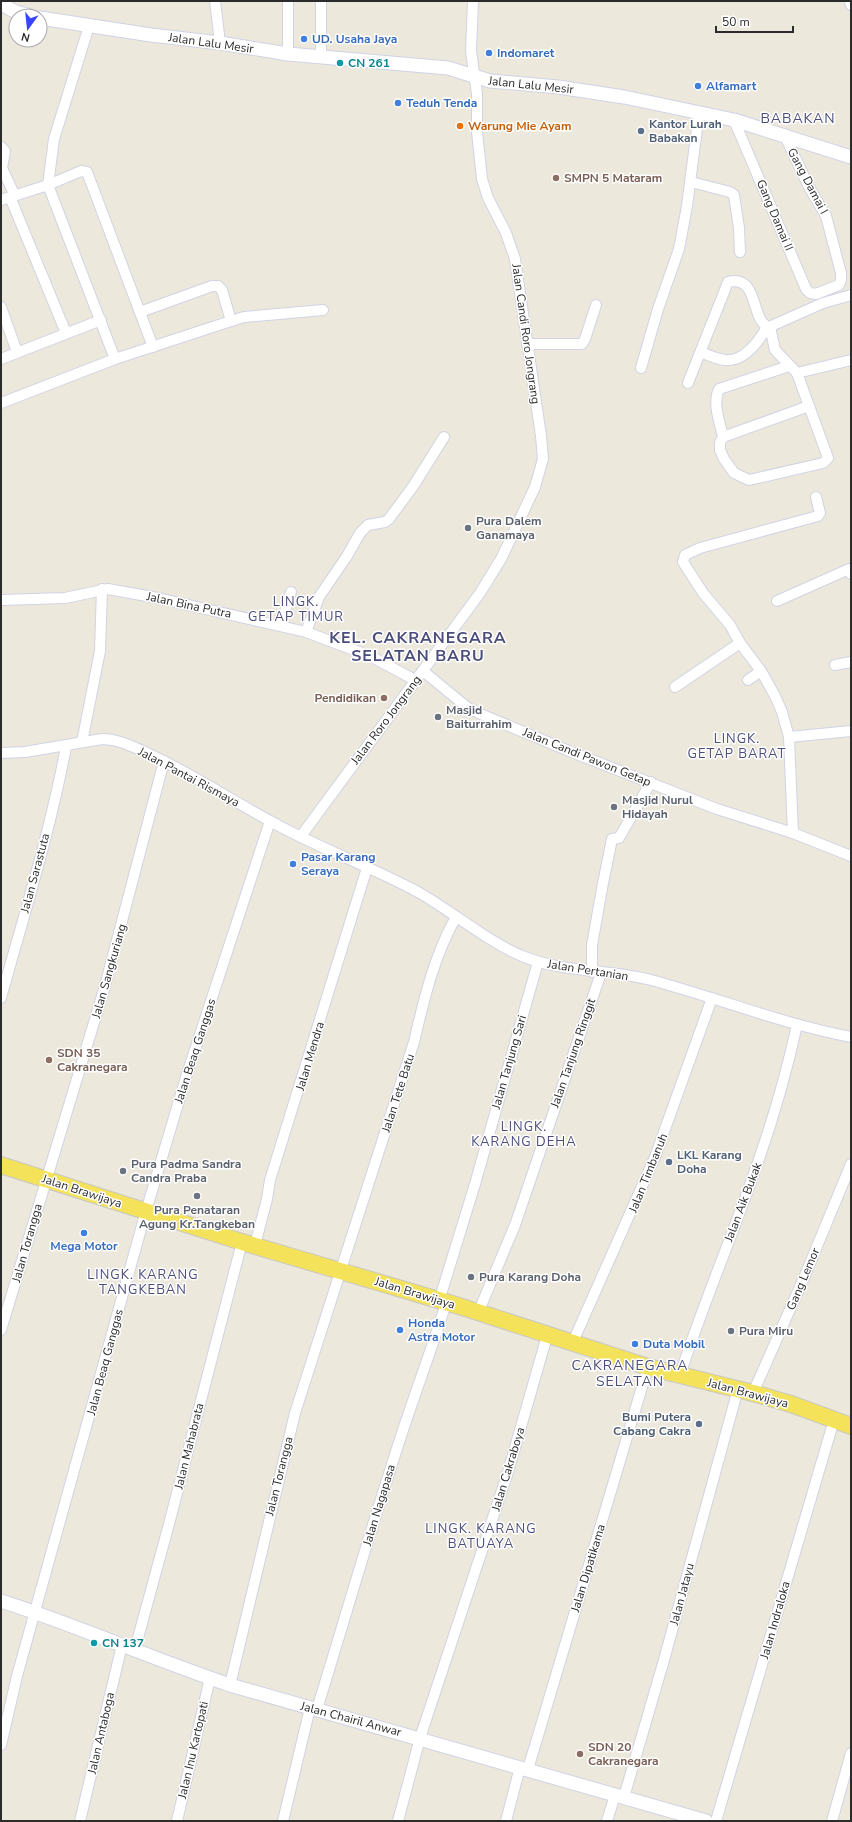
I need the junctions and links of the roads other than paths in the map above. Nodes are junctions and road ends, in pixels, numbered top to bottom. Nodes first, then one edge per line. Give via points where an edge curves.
1 (215, 1) edge
2 (288, 1) edge
3 (321, 1) edge
4 (473, 1) edge
5 (850, 1) edge
6 (851, 5) edge
7 (48, 19) edge
8 (89, 26) junction
9 (220, 43) junction
10 (288, 54) junction
11 (320, 57) junction
12 (474, 76) junction
13 (699, 113) junction
14 (734, 120) junction
15 (784, 134) junction
16 (1, 147) edge
17 (851, 157) edge
18 (691, 182) junction
19 (48, 185) junction
20 (9, 198) edge
21 (740, 252) dead end
22 (826, 291) joint
23 (851, 295) edge
24 (596, 304) dead end
25 (1, 307) edge
26 (323, 310) dead end
27 (140, 312) junction
28 (101, 320) junction
29 (231, 321) junction
30 (769, 327) junction
31 (66, 333) junction
32 (527, 344) junction
33 (153, 347) junction
34 (17, 352) junction
35 (701, 352) junction
36 (1, 359) edge
37 (115, 359) junction
38 (851, 360) edge
39 (641, 368) dead end
40 (793, 370) junction
41 (688, 383) dead end
42 (1, 403) edge
43 (809, 406) junction
44 (444, 437) dead end
45 (723, 437) junction
46 (816, 497) dead end
47 (529, 501) joint
48 (850, 570) edge
49 (102, 590) junction
50 (290, 592) dead end
51 (1, 600) edge
52 (777, 601) dead end
53 (281, 625) junction
54 (306, 632) junction
55 (740, 643) junction
56 (851, 662) edge
57 (835, 665) dead end
58 (423, 671) junction
59 (761, 671) junction
60 (415, 680) junction
61 (748, 680) dead end
62 (675, 687) dead end
63 (851, 731) edge
64 (789, 738) junction
65 (82, 742) junction
66 (66, 746) junction
67 (1, 753) edge
68 (164, 761) junction
69 (651, 782) junction
70 (270, 822) junction
71 (793, 833) junction
72 (301, 836) junction
73 (851, 856) edge
74 (368, 868) junction
75 (456, 917) junction
76 (538, 962) junction
77 (596, 972) junction
78 (1, 998) edge
79 (712, 998) junction
80 (797, 1026) junction
81 (851, 1037) edge
82 (851, 1164) edge
83 (1, 1165) edge
84 (46, 1180) junction
85 (146, 1211) junction
86 (248, 1243) junction
87 (340, 1270) junction
88 (442, 1302) junction
89 (478, 1313) junction
90 (1, 1330) edge
91 (547, 1336) junction
92 (572, 1344) junction
93 (648, 1367) junction
94 (680, 1375) junction
95 (738, 1389) junction
96 (753, 1393) junction
97 (834, 1420) junction
98 (851, 1425) edge
99 (1, 1601) edge
100 (35, 1612) junction
101 (122, 1645) junction
102 (135, 1649) junction
103 (210, 1678) junction
104 (230, 1685) junction
105 (313, 1709) junction
106 (420, 1738) junction
107 (1, 1745) edge
108 (851, 1753) edge
109 (524, 1768) junction
110 (619, 1796) junction
111 (80, 1821) edge
112 (177, 1821) edge
113 (284, 1821) edge
114 (398, 1821) edge
115 (506, 1821) edge
116 (607, 1821) edge
117 (703, 1821) edge
118 (716, 1821) edge
119 (832, 1821) edge

1 - 9 street
2 - 10 street
3 - 11 street
4 - 12 street, Jalan Candi Roro Jongrang via 471,51
5 - 6 street
7 - 8 street, Jalan Lalu Mesir
8 - 9 street, Jalan Lalu Mesir
8 - 19 street via 54,139
9 - 10 street, Jalan Lalu Mesir
10 - 11 street, Jalan Lalu Mesir
11 - 12 street, Jalan Lalu Mesir via 448,68
12 - 13 street, Jalan Lalu Mesir via 490,81 558,87 624,97
12 - 32 street, Jalan Candi Roro Jongrang via 482,179 515,259
13 - 14 street, Jalan Lalu Mesir
13 - 18 street
14 - 15 street, Jalan Lalu Mesir
14 - 22 street, Gang Damai II via 806,289 814,294
15 - 17 street, Jalan Lalu Mesir
15 - 22 street, Gang Damai I via 826,216 841,280 839,285
16 - 20 street via 5,151 2,168
18 - 21 street via 729,191 734,195
18 - 39 street via 679,249 655,316
19 - 20 street
19 - 27 street via 81,171 87,172
19 - 28 street
20 - 31 street
23 - 30 street via 823,303
24 - 32 street via 582,344
25 - 34 street
26 - 29 street via 244,317
27 - 29 street via 218,286 222,290
27 - 33 street
28 - 31 street
28 - 37 street
29 - 33 street
30 - 35 street via 753,348 732,360
30 - 35 street via 761,322 749,290 738,282 728,282
30 - 40 street via 775,350
31 - 34 street
32 - 47 street, Jalan Candi Roro Jongrang via 543,453 539,474
33 - 37 street
34 - 36 street
35 - 41 street
37 - 42 street
38 - 40 street
40 - 43 street
40 - 45 street via 719,389 716,399
43 - 45 street
43 - 45 street via 828,458 823,463 749,480 734,473 724,459 720,450
44 - 54 street via 389,519 368,526 360,533 319,597
46 - 55 street via 820,509 818,516 700,548 685,555 684,566 730,625
47 - 58 street, Jalan Roro Jongrang via 480,593
48 - 52 street
49 - 51 street, Jalan Bina Putra via 65,598
49 - 53 street, Jalan Bina Putra via 158,598
49 - 65 street via 100,651
50 - 53 street
53 - 54 street, Jalan Bina Putra
54 - 60 street, Jalan Bina Putra via 370,656
55 - 59 street
55 - 62 street
56 - 57 street
58 - 60 street, Jalan Roro Jongrang
58 - 69 street, Jalan Candi Pawon Getap via 468,708 569,751
59 - 61 street
59 - 64 street via 775,696
60 - 72 street, Jalan Roro Jongrang
63 - 64 street
64 - 71 street
65 - 66 street, Jalan Pantai Rismaya
65 - 68 street, Jalan Pantai Rismaya via 115,740
66 - 67 street, Jalan Pantai Rismaya
66 - 78 street, Jalan Sarastuta via 42,850
68 - 70 street, Jalan Pantai Rismaya
68 - 84 street, Jalan Sangkuriang via 105,986
69 - 71 street, Jalan Candi Pawon Getap via 717,809
69 - 77 street, Jalan Tanjung Ringgit via 619,838 612,839 592,945
70 - 72 street, Jalan Pantai Rismaya
70 - 85 street, Jalan Beaq Ganggas via 187,1074
71 - 73 street, Jalan Candi Pawon Getap
72 - 74 street, Jalan Pertanian
74 - 75 street, Jalan Pertanian via 416,891
74 - 86 street, Jalan Mendra via 270,1180 267,1199
75 - 76 street, Jalan Pertanian via 505,947
75 - 87 street, Jalan Tete Batu via 427,986 414,1042
76 - 77 street, Jalan Pertanian
76 - 88 street, Jalan Tanjung Sari
77 - 79 street, Jalan Pertanian via 651,980
77 - 89 street, Jalan Tanjung Ringgit via 515,1225
79 - 80 street, Jalan Pertanian
79 - 92 street, Jalan Timbanuh via 655,1157
80 - 81 street, Jalan Pertanian
80 - 94 street, Jalan Aik Bukak via 782,1090 767,1137
82 - 96 street, Gang Lemor
83 - 84 main road, Jalan Brawijaya
84 - 85 main road, Jalan Brawijaya
84 - 90 street, Jalan Torangga
85 - 86 main road, Jalan Brawijaya
85 - 100 street, Jalan Beaq Ganggas
86 - 87 main road, Jalan Brawijaya
86 - 102 street, Jalan Mahabrata
87 - 88 main road, Jalan Brawijaya
87 - 104 street, Jalan Torangga via 293,1421
88 - 89 main road, Jalan Brawijaya
88 - 105 street, Jalan Nagapasa via 426,1366 414,1395
89 - 91 main road, Jalan Brawijaya
91 - 92 main road, Jalan Brawijaya
91 - 106 street, Jalan Cakraboya via 508,1472
92 - 93 main road, Jalan Brawijaya
93 - 94 main road, Jalan Brawijaya
93 - 109 street, Jalan Dipatikama
94 - 95 main road, Jalan Brawijaya
95 - 96 main road, Jalan Brawijaya
95 - 110 street, Jalan Jatayu via 668,1645
96 - 97 main road, Jalan Brawijaya
97 - 98 main road, Jalan Brawijaya
97 - 118 street, Jalan Indraloka
99 - 100 street, Jalan Chairil Anwar
100 - 101 street, Jalan Chairil Anwar
100 - 107 street, Jalan Beaq Ganggas
101 - 102 street, Jalan Chairil Anwar
101 - 111 street, Jalan Antaboga
102 - 103 street, Jalan Chairil Anwar
103 - 104 street, Jalan Chairil Anwar
103 - 112 street, Jalan Inu Kartopati
104 - 105 street, Jalan Chairil Anwar
105 - 106 street, Jalan Chairil Anwar
105 - 113 street, Jalan Nagapasa
106 - 109 street, Jalan Chairil Anwar
106 - 114 street, Jalan Cakraboya
108 - 119 street
109 - 110 street, Jalan Chairil Anwar
109 - 115 street, Jalan Dipatikama
110 - 116 street, Jalan Jatayu
110 - 117 street, Jalan Chairil Anwar

